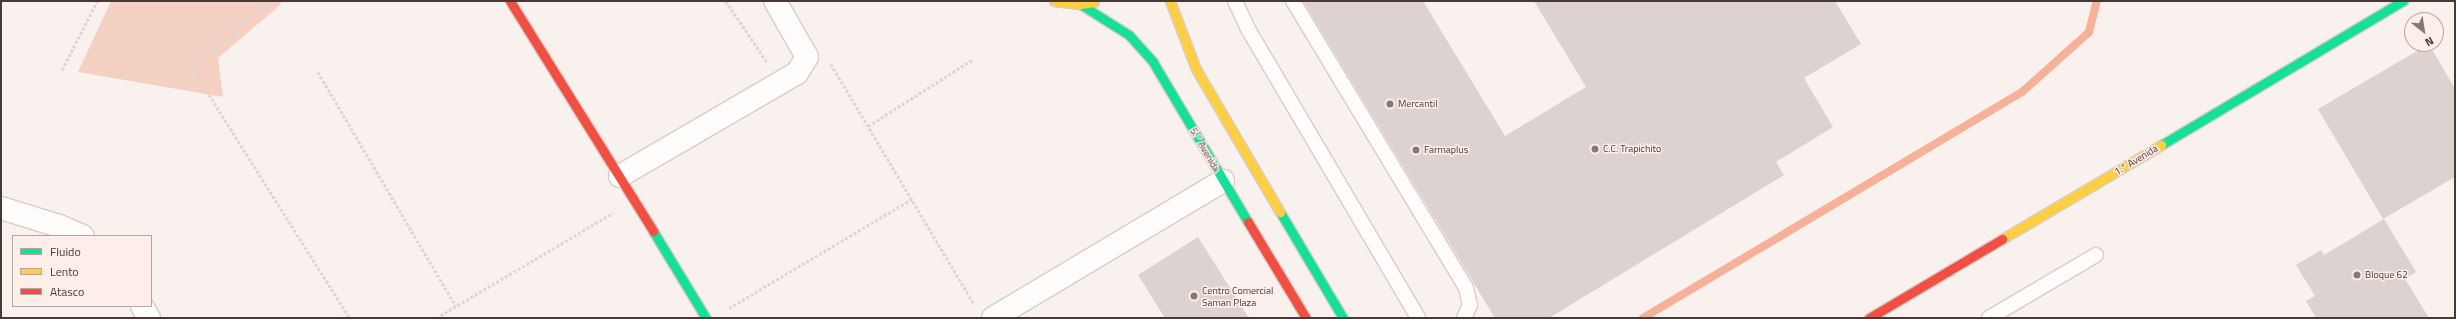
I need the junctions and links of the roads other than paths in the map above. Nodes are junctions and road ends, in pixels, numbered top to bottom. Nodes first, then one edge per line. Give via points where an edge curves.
1 (510, 1) edge
2 (774, 1) edge
3 (1054, 1) edge
4 (1101, 1) edge
5 (1170, 1) edge
6 (1235, 1) edge
7 (1294, 1) edge
8 (2403, 1) edge
9 (1080, 4) junction
10 (620, 176) junction
11 (1223, 181) junction
12 (1, 208) edge
13 (81, 235) edge
14 (2096, 254) dead end
15 (143, 307) edge
16 (149, 318) edge
17 (706, 318) edge
18 (993, 318) edge
19 (1306, 318) edge
20 (1343, 318) edge
21 (1418, 318) edge
22 (1464, 318) edge
23 (1869, 318) edge
24 (1989, 318) edge

1 - 10 street
2 - 10 street via 807,56 797,73
3 - 9 street
4 - 9 street
5 - 20 street via 1196,69
6 - 21 lane via 1248,29
7 - 22 lane via 1466,288 1470,305
8 - 23 street, 1.° Avenida
9 - 11 street, 5.° Avenida via 1129,35 1153,62
10 - 17 street
11 - 18 street
11 - 19 street, 5.° Avenida
12 - 13 street
14 - 24 lane
15 - 16 street

